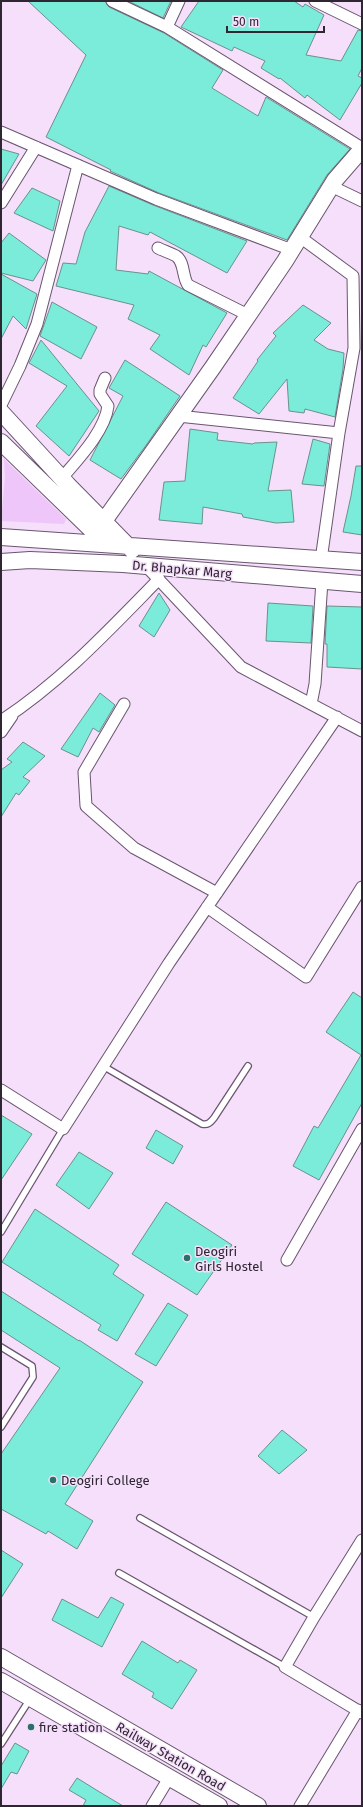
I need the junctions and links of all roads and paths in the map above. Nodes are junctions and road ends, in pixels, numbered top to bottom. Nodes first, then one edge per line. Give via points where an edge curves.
1 (112, 1) edge
2 (180, 1) edge
3 (315, 1) edge
4 (362, 24) edge
5 (167, 27) junction
6 (1, 132) edge
7 (36, 147) junction
8 (362, 148) edge
9 (78, 165) junction
10 (331, 186) junction
11 (362, 201) edge
12 (1, 203) edge
13 (296, 244) junction
14 (158, 248) dead end
15 (248, 315) junction
16 (105, 378) dead end
17 (1, 405) edge
18 (1, 412) edge
19 (178, 416) junction
20 (339, 433) junction
21 (1, 442) edge
22 (62, 478) junction
23 (98, 527) junction
24 (1, 538) edge
25 (108, 545) junction
26 (130, 547) junction
27 (321, 560) junction
28 (1, 562) edge
29 (362, 562) edge
30 (123, 564) junction
31 (146, 566) junction
32 (159, 579) junction
33 (322, 581) junction
34 (362, 584) edge
35 (124, 704) dead end
36 (311, 704) junction
37 (15, 712) junction
38 (336, 717) junction
39 (1, 721) edge
40 (362, 730) edge
41 (1, 732) edge
42 (362, 887) edge
43 (217, 893) junction
44 (207, 907) junction
45 (103, 1066) junction
46 (248, 1066) dead end
47 (1, 1090) edge
48 (63, 1129) junction
49 (362, 1129) edge
50 (1, 1232) edge
51 (287, 1260) dead end
52 (1, 1347) edge
53 (1, 1427) edge
54 (140, 1518) dead end
55 (362, 1540) edge
56 (119, 1573) dead end
57 (314, 1617) junction
58 (1, 1657) edge
59 (284, 1667) junction
60 (1, 1681) edge
61 (30, 1698) junction
62 (360, 1711) edge
63 (1, 1744) edge
64 (169, 1778) junction
65 (152, 1806) edge
66 (219, 1806) edge
67 (258, 1806) edge
68 (300, 1806) edge

1 - 5 street
2 - 5 street
3 - 4 street
5 - 8 street
6 - 7 street
7 - 9 street
7 - 12 street
8 - 10 main road
9 - 13 street via 169,204
9 - 17 street via 37,324
10 - 11 street
10 - 13 main road
13 - 15 main road
13 - 20 street via 353,276 354,348
14 - 15 street via 176,256 188,284
15 - 19 main road
16 - 22 street via 100,390 101,397 108,406 104,420
18 - 22 main road
19 - 20 street
19 - 23 main road
20 - 27 street
21 - 23 main road
22 - 23 main road
23 - 25 main road
23 - 26 main road
24 - 25 main road, Dr. Bhapkar Marg
25 - 26 main road, Dr. Bhapkar Marg
25 - 30 main road
26 - 27 main road, Dr. Bhapkar Marg
26 - 31 main road
27 - 29 main road, Dr. Bhapkar Marg
28 - 30 main road, Dr. Bhapkar Marg via 30,560
30 - 31 main road, Dr. Bhapkar Marg
31 - 32 street
31 - 33 main road, Dr. Bhapkar Marg
32 - 36 street via 241,667
32 - 37 street via 73,666
33 - 34 main road, Dr. Bhapkar Marg
33 - 36 street via 315,684
35 - 43 street via 84,772 86,806 134,848
36 - 38 street
37 - 39 street
37 - 41 street
38 - 40 street
38 - 43 street
42 - 44 street via 306,977
43 - 44 street
44 - 45 street
45 - 46 lane via 206,1125 214,1118
45 - 48 street
47 - 48 street
48 - 50 lane
49 - 51 street
52 - 53 lane via 32,1366 34,1372
54 - 57 lane
55 - 57 street
56 - 59 lane
57 - 59 street
58 - 67 main road, Railway Station Road
59 - 62 street
60 - 61 main road, Railway Station Road
61 - 63 lane
61 - 64 main road, Railway Station Road
62 - 68 street
64 - 65 street
64 - 66 main road, Railway Station Road

